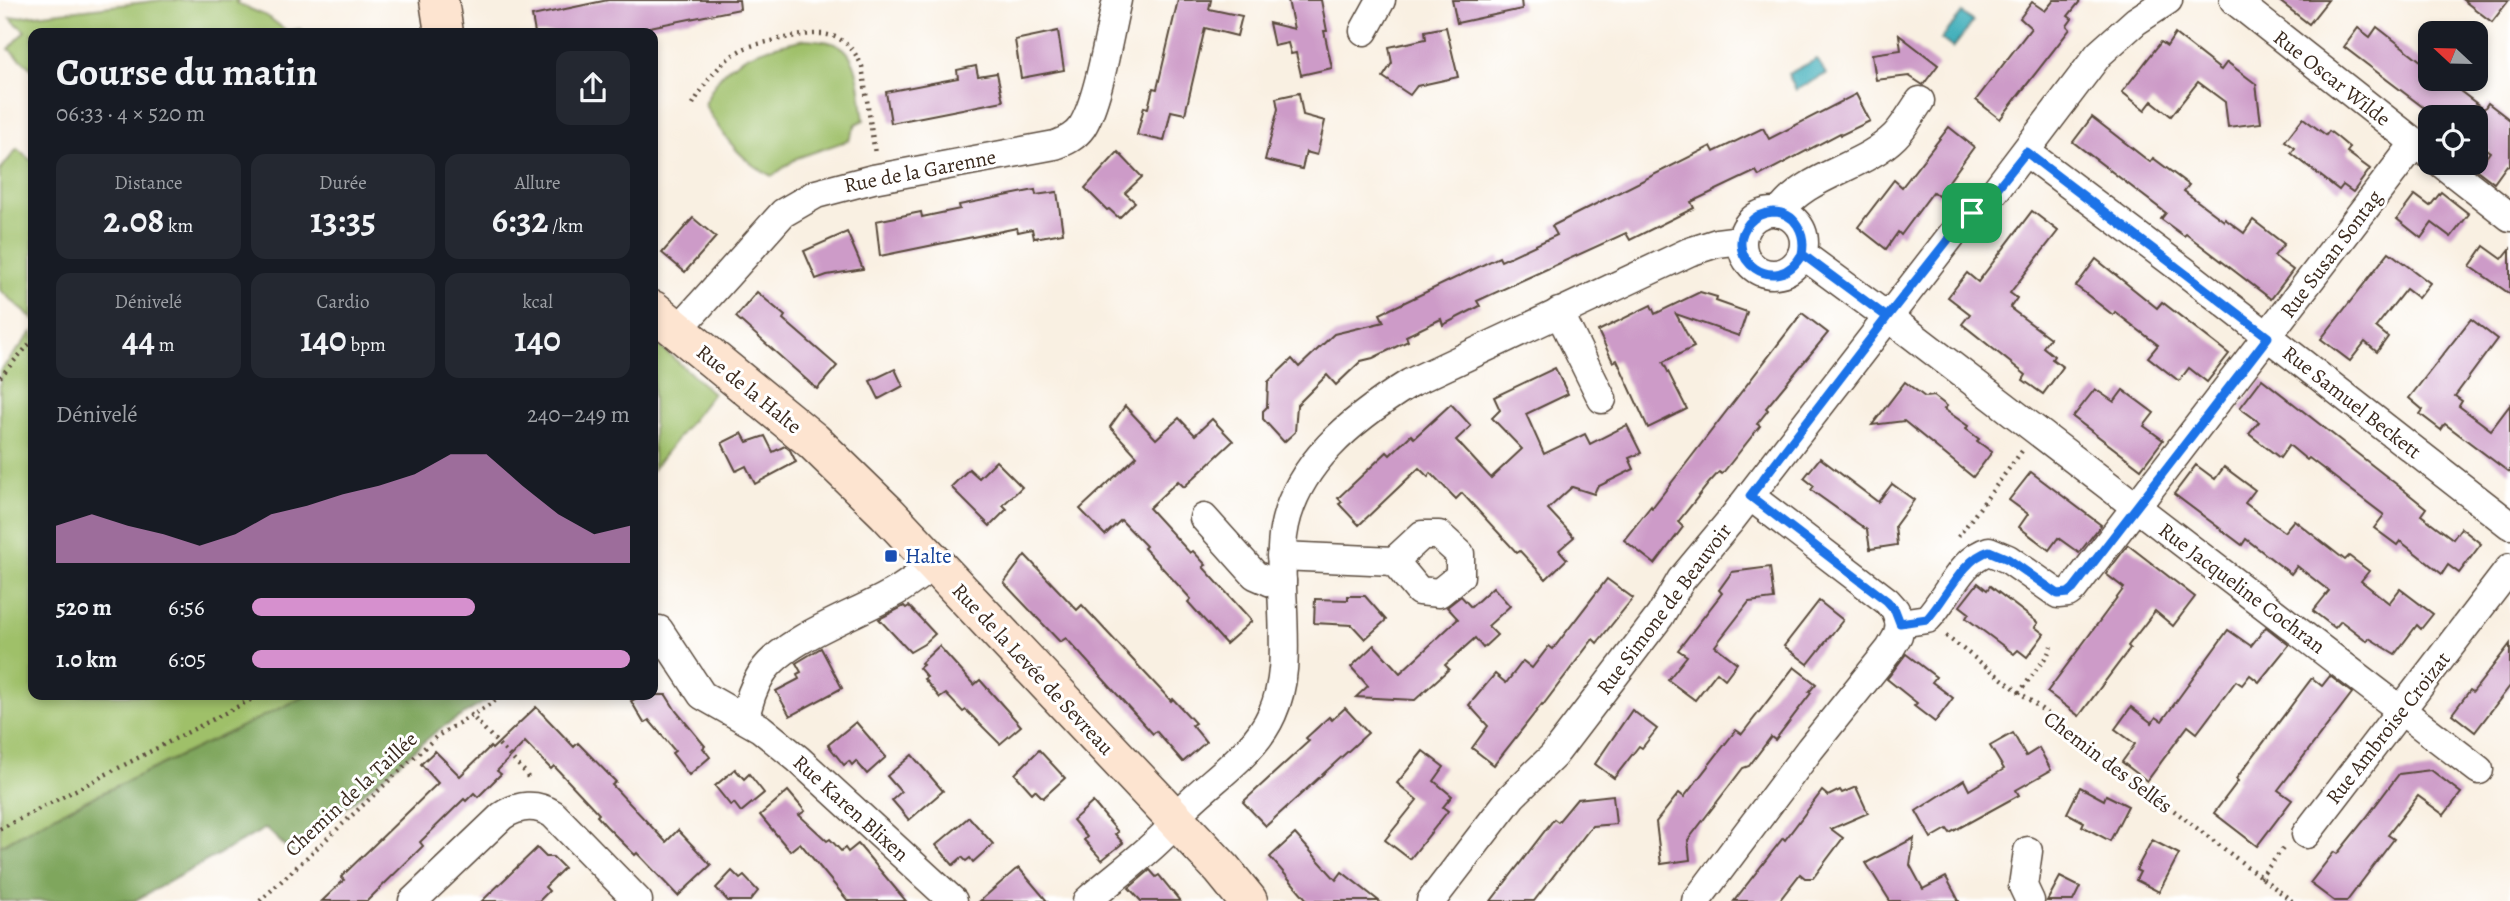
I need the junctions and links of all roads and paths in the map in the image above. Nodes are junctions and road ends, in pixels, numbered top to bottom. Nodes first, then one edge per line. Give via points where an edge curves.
1 (439, 0) edge
2 (1117, 0) edge
3 (1381, 0) edge
4 (2168, 0) edge
5 (2234, 0) edge
6 (443, 28) edge
7 (1364, 31) dead end
8 (1920, 101) dead end
9 (693, 104) dead end
10 (2418, 145) edge
11 (2026, 152) junction
12 (2418, 155) edge
13 (2456, 175) edge
14 (879, 178) junction
15 (1779, 213) junction
16 (2510, 217) edge
17 (1741, 240) junction
18 (1802, 254) junction
19 (1559, 312) junction
20 (1887, 317) junction
21 (665, 320) edge
22 (2268, 337) junction
23 (28, 346) edge
24 (0, 377) edge
25 (1602, 400) dead end
26 (2037, 430) junction
27 (813, 441) joint
28 (1750, 496) junction
29 (2135, 506) junction
30 (1204, 518) dead end
31 (2510, 525) edge
32 (1957, 538) dead end
33 (1394, 561) dead end
34 (935, 564) junction
35 (2510, 568) edge
36 (1282, 569) junction
37 (1914, 621) junction
38 (659, 630) dead end
39 (2051, 646) dead end
40 (2019, 694) junction
41 (250, 700) edge
42 (496, 700) edge
43 (2402, 710) junction
44 (470, 714) junction
45 (745, 719) junction
46 (2479, 770) dead end
47 (545, 809) junction
48 (1175, 821) junction
49 (0, 829) edge
50 (2306, 834) joint
51 (2028, 850) dead end
52 (2260, 878) junction
53 (260, 901) edge
54 (413, 901) edge
55 (638, 901) edge
56 (953, 901) edge
57 (1087, 901) edge
58 (1248, 901) edge
59 (1431, 901) edge
60 (1696, 901) edge
61 (2030, 901) edge
62 (2292, 901) edge

1 - 6 street
2 - 14 street, Rue de la Garenne via 1092,105 1083,126 1067,141
3 - 7 street
4 - 11 street, Rue Simone de Beauvoir via 2099,54
5 - 10 street, Rue Oscar Wilde
8 - 15 street via 1895,136 1793,195
9 - 14 path via 717,70 743,49 802,35 834,36 848,43 862,66
11 - 20 street, Rue Simone de Beauvoir via 1954,232
11 - 22 street, Rue Samuel Beckett
12 - 22 street, Rue Susan Sontag
13 - 16 street
14 - 21 street, Rue de la Garenne via 816,194 783,213
15 - 17 street via 1759,215
15 - 18 street via 1790,217 1802,233
17 - 18 street via 1746,260 1761,272 1781,274
17 - 19 street via 1689,252
18 - 20 street, Rue Jacqueline Cochran
19 - 25 street
19 - 36 street via 1410,383 1377,403 1317,458 1287,514
20 - 26 street, Rue Jacqueline Cochran
20 - 28 street, Rue Simone de Beauvoir
21 - 27 street, Rue de la Halte
22 - 29 street, Rue Susan Sontag
22 - 31 street, Rue Samuel Beckett
23 - 24 path
26 - 29 street, Rue Jacqueline Cochran
26 - 32 path
27 - 34 street, Rue de la Levée de Sevreau
28 - 37 street
28 - 59 street, Rue Simone de Beauvoir via 1681,580 1660,616 1553,756 1511,796
29 - 37 street, Rue Susan Sontag via 2068,593 2053,592 2008,559 1989,551 1969,563
29 - 43 street, Rue Jacqueline Cochran
30 - 36 street via 1255,575 1270,582
33 - 36 street
34 - 45 street via 895,592 777,657 762,672
34 - 48 street, Rue de la Levée de Sevreau
35 - 43 street, Rue Ambroise Croizat
36 - 48 street via 1284,664 1279,697 1265,729 1251,746
37 - 40 path, Chemin des Sellés
37 - 60 street via 1898,635
38 - 45 street, Rue Karen Blixen via 702,695
39 - 40 path
40 - 52 path, Chemin des Sellés
41 - 49 path
42 - 44 path, Chemin de la Taillée
43 - 46 street, Rue Jacqueline Cochran
43 - 50 street, Rue Ambroise Croizat
44 - 47 path via 525,772
44 - 53 path, Chemin de la Taillée via 436,737
45 - 56 street, Rue Karen Blixen via 798,759
47 - 54 street via 512,809
47 - 55 street
48 - 57 street
48 - 58 street, Rue de la Levée de Sevreau
50 - 52 path via 2294,836
51 - 61 street via 2023,886
52 - 62 path, Chemin des Sellés

